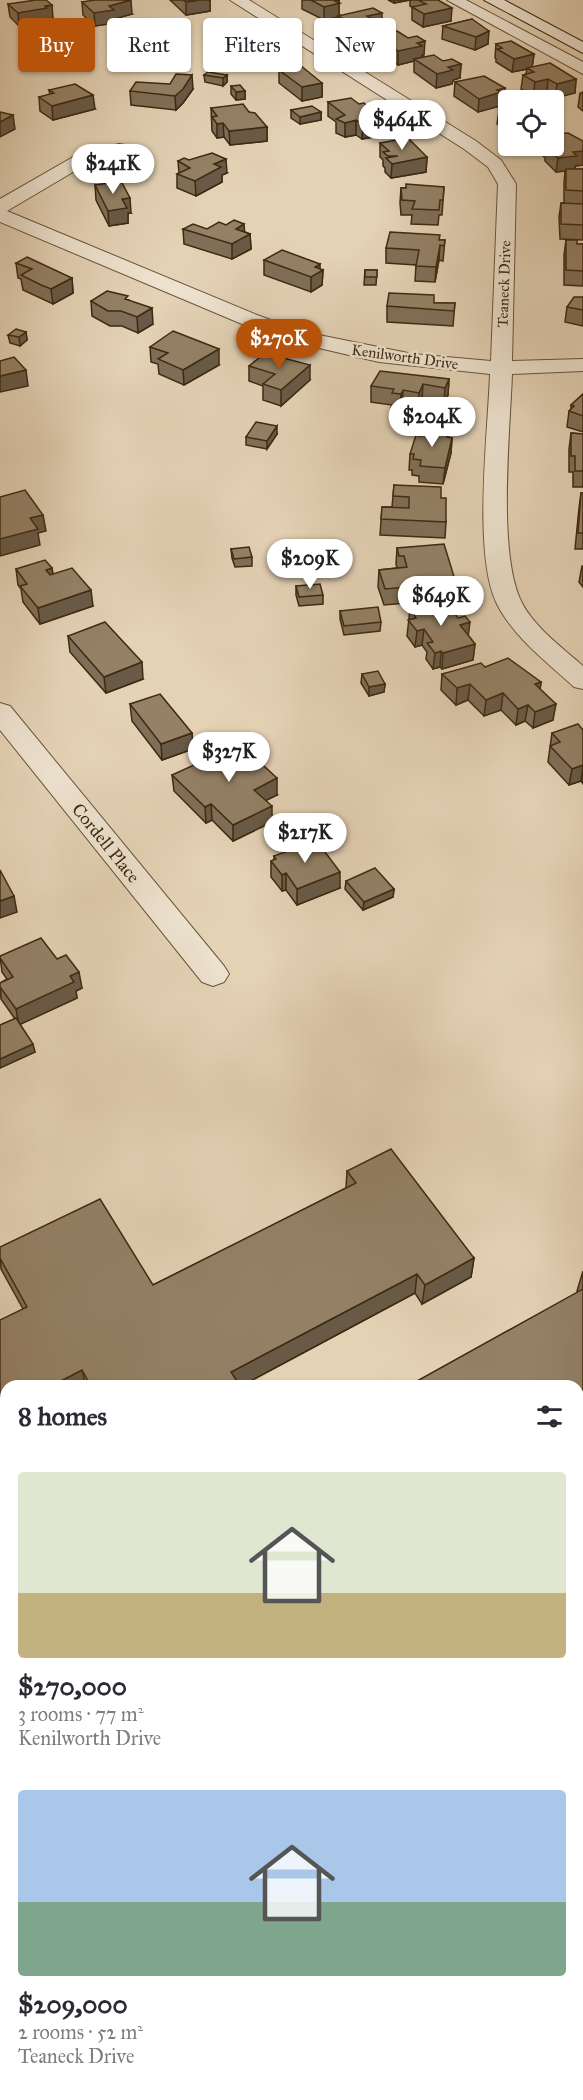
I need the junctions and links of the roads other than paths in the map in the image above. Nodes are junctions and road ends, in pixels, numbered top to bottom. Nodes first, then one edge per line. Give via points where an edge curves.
1 (238, 0) edge
2 (455, 0) edge
3 (492, 0) edge
4 (515, 12) junction
5 (491, 19) junction
6 (583, 48) edge
7 (583, 69) edge
8 (118, 149) dead end
9 (0, 207) edge
10 (0, 215) edge
11 (583, 365) edge
12 (500, 368) junction
13 (583, 681) edge
14 (0, 712) edge
15 (213, 974) dead end

1 - 12 street, Teaneck Drive via 495,164 507,184
2 - 5 street
3 - 4 street
4 - 5 street
4 - 6 street
5 - 7 street
8 - 9 street via 79,161
10 - 12 street, Kenilworth Drive via 310,341 435,364
11 - 12 street, Kenilworth Drive
12 - 13 street, Teaneck Drive via 498,568 510,604
14 - 15 street, Cordell Place

